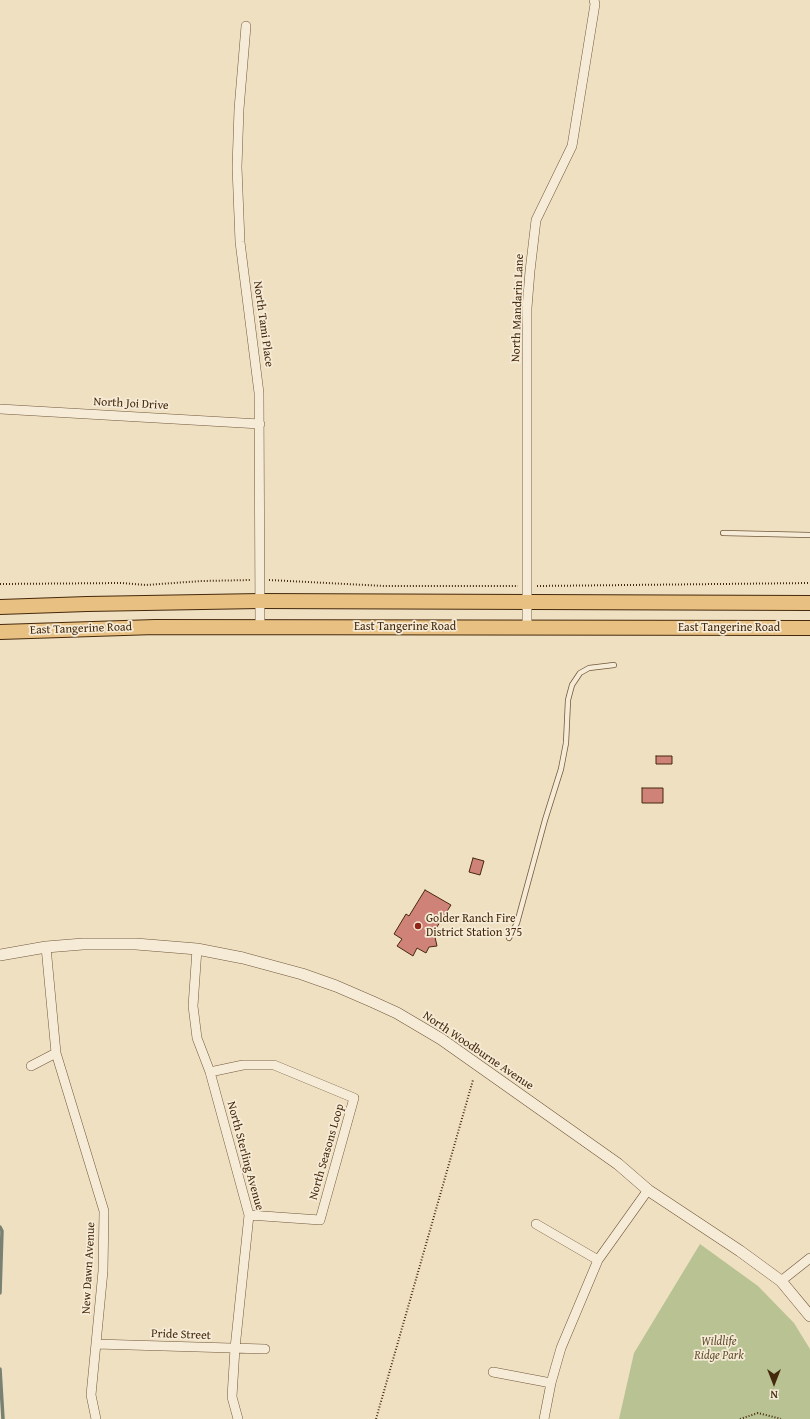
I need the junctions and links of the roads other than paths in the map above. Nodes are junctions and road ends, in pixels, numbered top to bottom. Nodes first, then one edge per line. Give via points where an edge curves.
1 (594, 0) edge
2 (246, 26) dead end
3 (0, 409) edge
4 (260, 424) junction
5 (724, 533) dead end
6 (810, 535) edge
7 (260, 601) junction
8 (527, 602) junction
9 (810, 603) edge
10 (0, 607) edge
11 (260, 627) junction
12 (527, 627) junction
13 (810, 628) edge
14 (0, 632) edge
15 (614, 665) dead end
16 (509, 938) dead end
17 (46, 947) junction
18 (197, 949) junction
19 (0, 954) edge
20 (56, 1053) junction
21 (31, 1066) dead end
22 (210, 1072) junction
23 (648, 1190) junction
24 (249, 1215) junction
25 (536, 1224) dead end
26 (810, 1258) edge
27 (598, 1260) junction
28 (781, 1281) junction
29 (810, 1316) edge
30 (96, 1344) junction
31 (236, 1348) junction
32 (265, 1349) dead end
33 (492, 1372) dead end
34 (551, 1383) junction
35 (96, 1419) edge
36 (238, 1419) edge
37 (544, 1419) edge

1 - 8 street, North Mandarin Lane via 572,146 536,220 532,249 528,308
2 - 4 street, North Tami Place via 239,109 238,222 258,378
3 - 4 street, North Joi Drive
4 - 7 street, North Tami Place
5 - 6 lane
7 - 8 main road, East Tangerine Road
7 - 10 main road, East Tangerine Road
7 - 11 street, North Tami Place
8 - 9 main road, East Tangerine Road
8 - 12 street, North Mandarin Lane
11 - 12 main road, East Tangerine Road
11 - 14 main road, East Tangerine Road via 103,628
12 - 13 main road, East Tangerine Road
15 - 16 lane via 589,668 580,674 572,685 568,700 566,743 561,769 517,922
17 - 18 street, North Woodburne Avenue via 108,944
17 - 19 street, North Woodburne Avenue
17 - 20 street, New Dawn Avenue
18 - 22 street, North Sterling Avenue via 193,1006 197,1038
18 - 23 street, North Woodburne Avenue via 302,974 348,991 397,1014 471,1060 618,1164
20 - 21 street
20 - 30 street, New Dawn Avenue via 104,1211 103,1271
22 - 24 street, North Sterling Avenue
22 - 24 street, North Seasons Loop via 243,1065 274,1065 354,1098 320,1220
23 - 27 street
23 - 28 street, North Woodburne Avenue
24 - 31 street, North Sterling Avenue
25 - 27 street
26 - 28 street
27 - 34 street via 561,1348
28 - 29 street, North Woodburne Avenue
30 - 31 street, Pride Street
30 - 35 street, New Dawn Avenue via 91,1395
31 - 32 street, Pride Street
31 - 36 street, North Sterling Avenue via 232,1397
33 - 34 street
34 - 37 street

